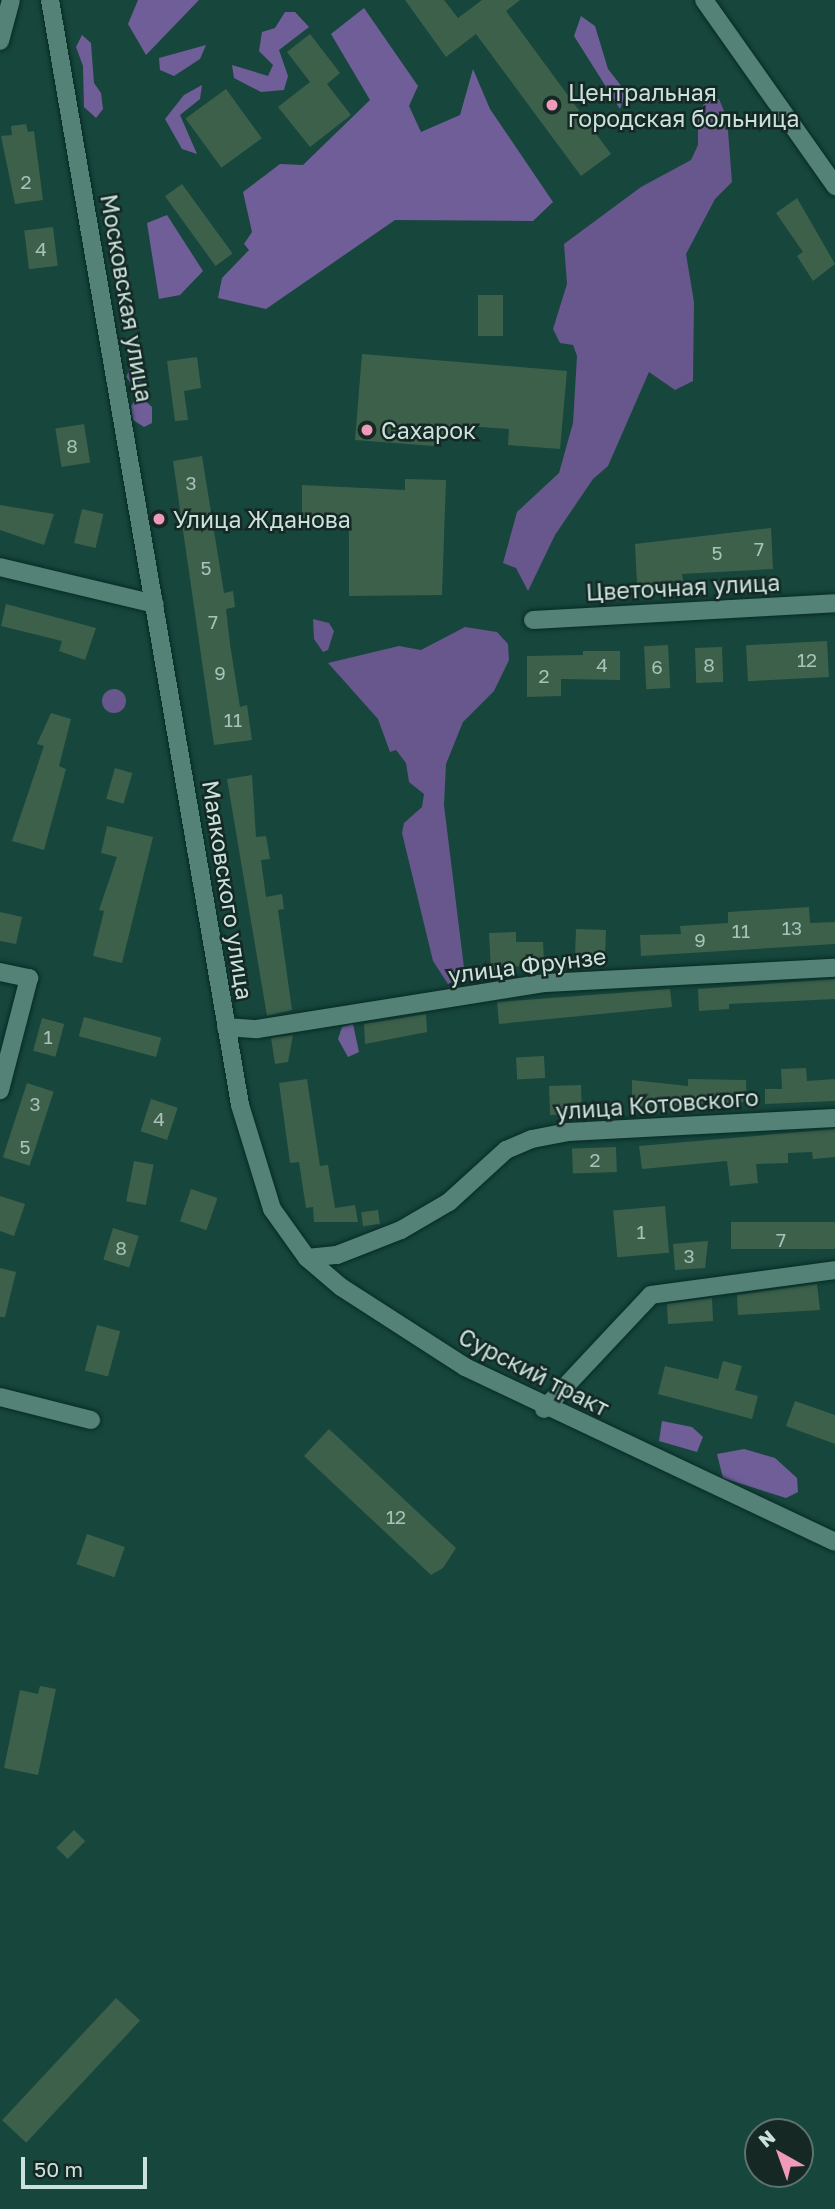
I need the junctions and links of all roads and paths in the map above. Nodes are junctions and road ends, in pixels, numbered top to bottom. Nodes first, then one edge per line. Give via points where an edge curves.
1 (11, 0) edge
2 (50, 0) edge
3 (704, 0) edge
4 (0, 41) edge
5 (835, 186) edge
6 (0, 567) edge
7 (835, 603) edge
8 (155, 604) junction
9 (533, 620) dead end
10 (835, 968) edge
11 (0, 972) edge
12 (226, 1027) junction
13 (0, 1090) edge
14 (835, 1118) edge
15 (260, 1182) joint
16 (307, 1258) junction
17 (835, 1269) edge
18 (0, 1397) edge
19 (544, 1409) junction
20 (91, 1420) dead end
21 (835, 1542) edge

1 - 4 street
2 - 8 street, Московская улица
3 - 5 street
6 - 8 street
7 - 9 street, Цветочная улица
8 - 12 street, Маяковского улица
10 - 12 street, улица Фрунзе via 545,983 257,1029
11 - 13 street via 29,978
12 - 15 street, Маяковского улица
14 - 16 street, улица Котовского via 567,1132 532,1139 506,1150 449,1202 401,1230 337,1255
15 - 16 street, Сурский тракт
16 - 19 street, Сурский тракт via 390,1321
17 - 19 street via 651,1295
18 - 20 street
19 - 21 street, Сурский тракт

